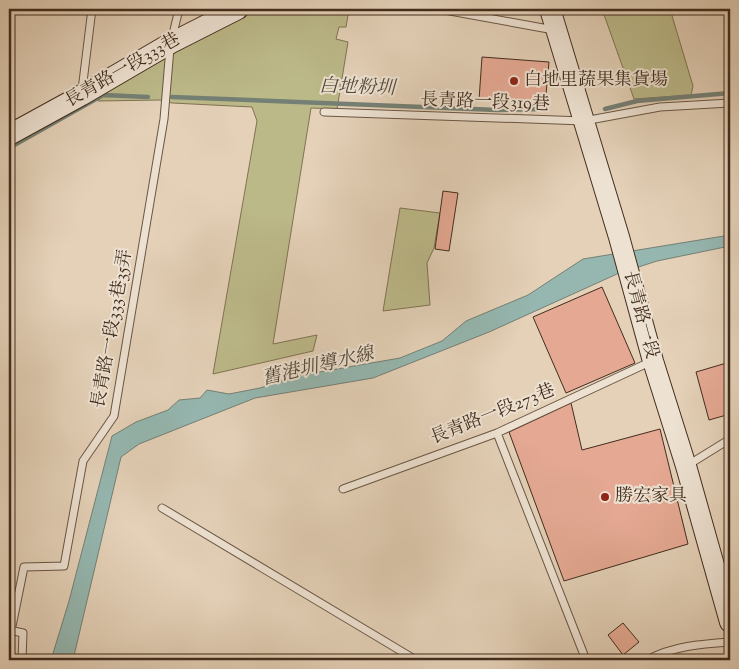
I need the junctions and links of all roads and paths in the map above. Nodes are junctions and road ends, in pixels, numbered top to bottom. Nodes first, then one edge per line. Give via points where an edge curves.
1 (92, 9) edge
2 (179, 9) edge
3 (238, 9) edge
4 (439, 9) edge
5 (550, 9) edge
6 (557, 31) junction
7 (171, 43) junction
8 (82, 95) junction
9 (730, 103) edge
10 (324, 112) dead end
11 (584, 121) junction
12 (9, 135) edge
13 (652, 361) junction
14 (497, 433) junction
15 (730, 439) edge
16 (686, 466) junction
17 (343, 489) dead end
18 (162, 508) dead end
19 (730, 622) edge
20 (10, 631) edge
21 (730, 642) edge
22 (22, 660) edge
23 (416, 660) edge
24 (586, 660) edge
25 (647, 660) edge

1 - 8 lane
2 - 7 lane
3 - 7 street, 長青路一段333巷
4 - 6 lane
5 - 6 street, 長青路一段
6 - 11 street, 長青路一段
7 - 8 street, 長青路一段333巷
7 - 20 lane, 長青路一段333巷35弄 via 164,119 114,416 83,461 64,566 24,568
8 - 12 street, 長青路一段333巷
9 - 11 lane, 長青路一段319巷 via 660,107
10 - 11 lane, 長青路一段319巷
11 - 13 street, 長青路一段
13 - 14 lane, 長青路一段273巷
13 - 16 street, 長青路一段
14 - 17 lane, 長青路一段273巷
14 - 24 lane
15 - 16 lane
16 - 19 street, 長青路一段
18 - 23 lane
20 - 22 lane via 23,633
21 - 25 lane via 688,645

